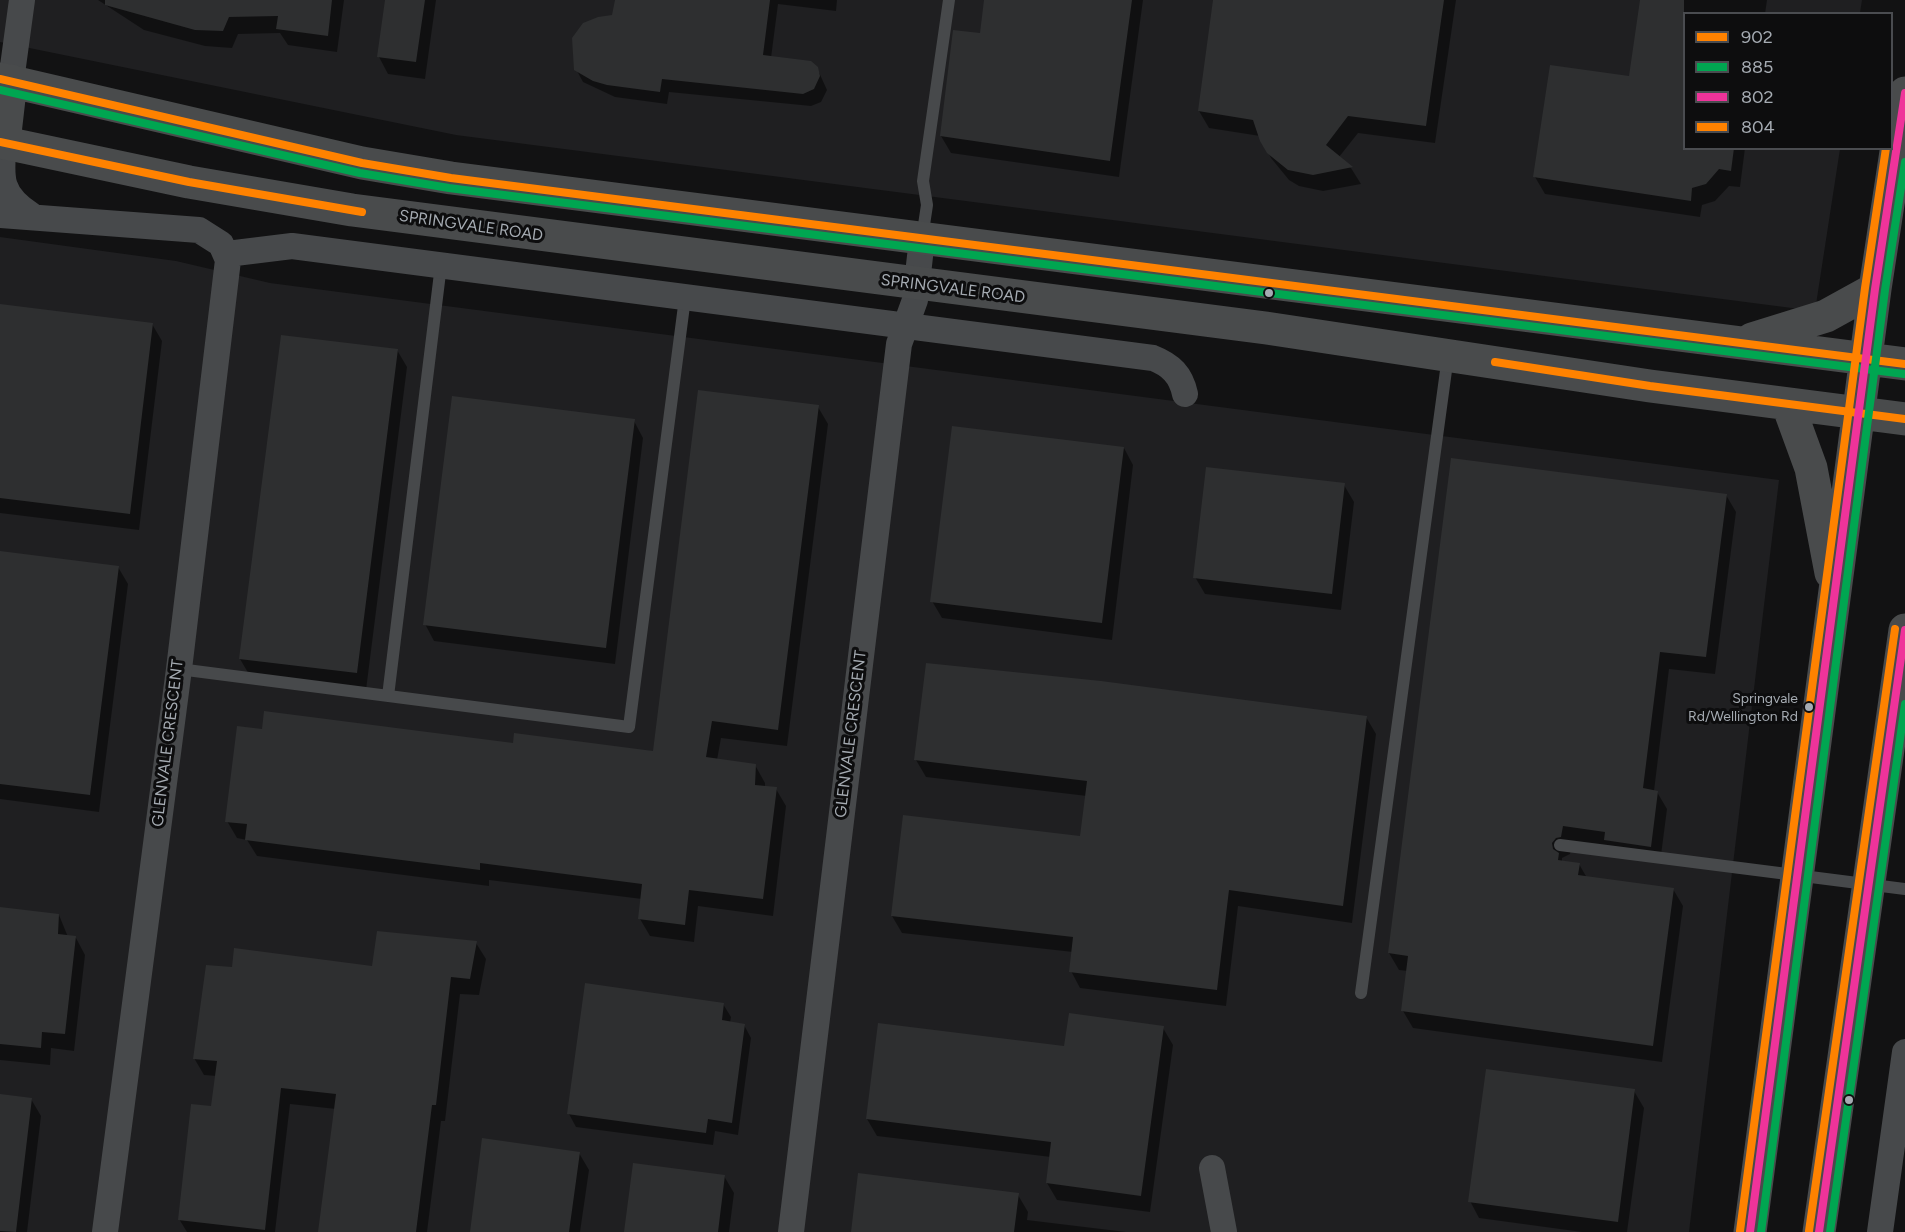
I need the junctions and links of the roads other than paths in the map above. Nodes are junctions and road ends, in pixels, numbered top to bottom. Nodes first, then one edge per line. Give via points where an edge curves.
1 (22, 0) edge
2 (949, 0) edge
3 (5, 80) edge
4 (1905, 93) edge
5 (2, 142) edge
6 (0, 215) edge
7 (31, 215) junction
8 (922, 239) junction
9 (227, 254) junction
10 (441, 266) junction
11 (917, 284) junction
12 (1875, 289) junction
13 (685, 298) junction
14 (906, 328) junction
15 (1745, 341) junction
16 (1448, 355) junction
17 (1867, 359) junction
18 (1905, 364) edge
19 (1185, 394) dead end
20 (1788, 405) junction
21 (1860, 413) junction
22 (1905, 419) edge
23 (1836, 595) junction
24 (1905, 630) edge
25 (178, 669) junction
26 (388, 696) junction
27 (1560, 845) dead end
28 (1797, 876) junction
29 (1868, 884) junction
30 (1905, 889) edge
31 (1361, 993) dead end
32 (1905, 1052) edge
33 (1212, 1168) dead end
34 (105, 1232) edge
35 (790, 1232) edge
36 (1224, 1232) edge
37 (1750, 1232) edge
38 (1819, 1232) edge
39 (1880, 1232) edge

1 - 3 street
2 - 8 lane via 923,181 927,205
3 - 5 highway
3 - 8 highway via 373,165
4 - 12 highway
5 - 7 street via 2,184 9,199
5 - 11 highway, SPRINGVALE ROAD via 334,208
6 - 7 street
7 - 9 street via 199,230 214,238
8 - 11 street, GLENVALE CRESCENT
8 - 15 highway
9 - 10 street via 292,246
9 - 25 street, GLENVALE CRESCENT
10 - 13 street
10 - 26 lane
11 - 14 street, GLENVALE CRESCENT
11 - 16 highway, SPRINGVALE ROAD
12 - 15 highway via 1826,316
12 - 17 highway
13 - 14 street
13 - 26 lane via 629,727
14 - 19 street via 1153,358 1170,366 1182,380
14 - 35 street, GLENVALE CRESCENT via 899,344
15 - 17 highway
16 - 20 highway, SPRINGVALE ROAD
16 - 31 lane
17 - 18 highway
17 - 21 highway
20 - 21 highway, SPRINGVALE ROAD
20 - 23 highway via 1811,468
21 - 22 highway, SPRINGVALE ROAD
21 - 23 highway
23 - 28 highway
24 - 29 highway
25 - 26 lane
25 - 34 street, GLENVALE CRESCENT
27 - 28 lane
28 - 29 lane
28 - 37 highway
29 - 30 lane
29 - 38 highway
32 - 39 street
33 - 36 street

